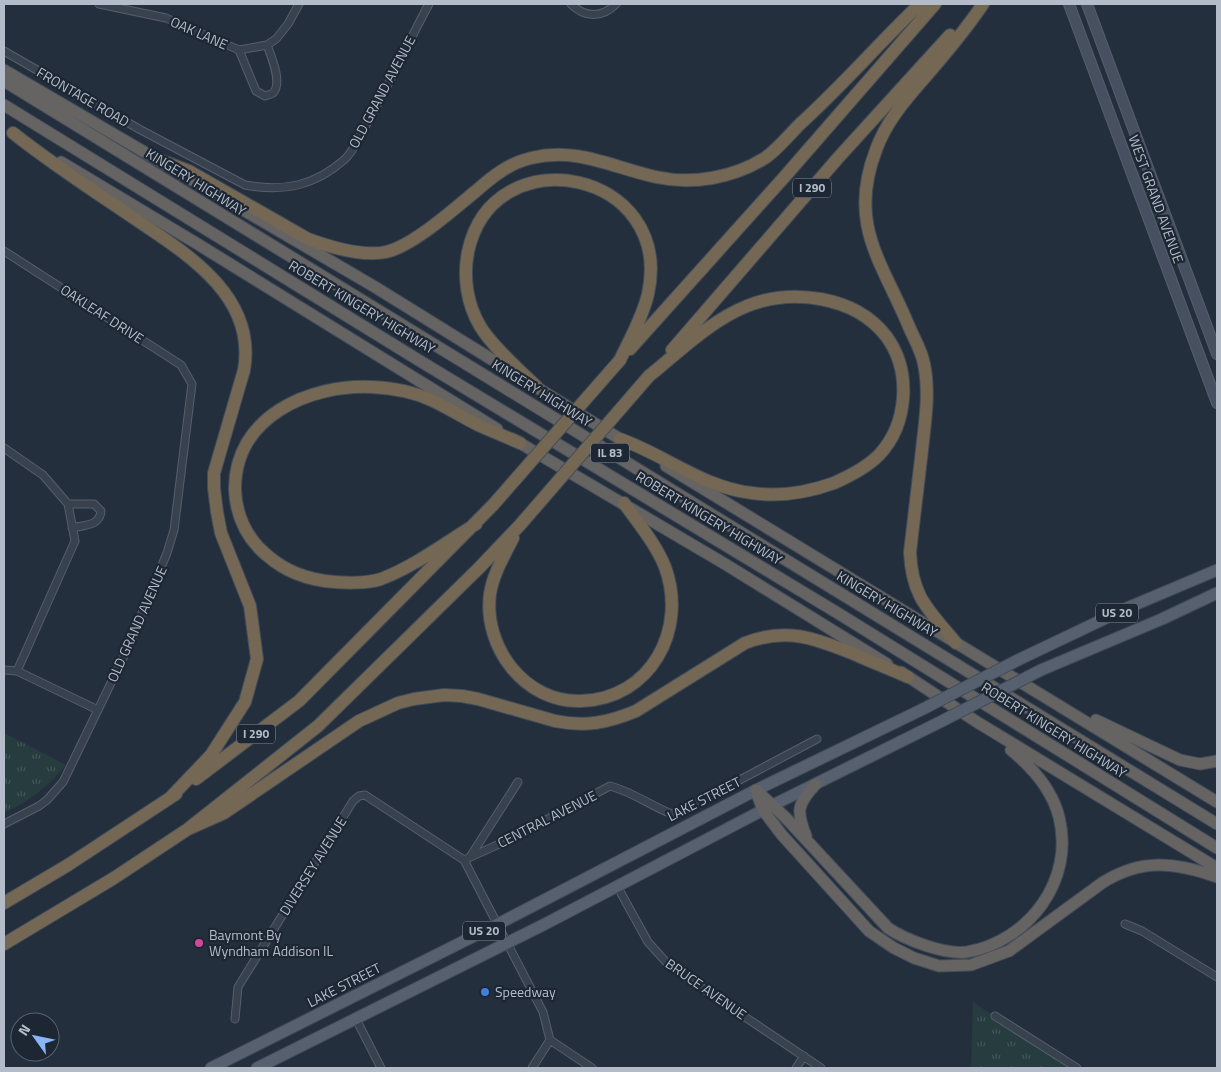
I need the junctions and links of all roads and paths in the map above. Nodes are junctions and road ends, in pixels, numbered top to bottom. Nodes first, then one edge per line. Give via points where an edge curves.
1 (99, 4) edge
2 (298, 4) edge
3 (428, 4) edge
4 (572, 4) edge
5 (616, 4) edge
6 (920, 4) edge
7 (935, 4) edge
8 (979, 4) edge
9 (983, 4) edge
10 (1069, 4) edge
11 (1087, 4) edge
12 (267, 44) junction
13 (239, 50) junction
14 (4, 51) edge
15 (4, 70) edge
16 (4, 81) edge
17 (4, 105) edge
18 (8, 131) edge
19 (162, 141) joint
20 (155, 158) junction
21 (4, 252) edge
22 (1217, 354) edge
23 (620, 360) junction
24 (649, 376) junction
25 (192, 384) joint
26 (537, 387) junction
27 (1217, 403) edge
28 (620, 439) junction
29 (520, 443) junction
30 (4, 448) edge
31 (624, 503) junction
32 (68, 504) junction
33 (476, 524) junction
34 (520, 525) junction
35 (72, 528) junction
36 (1217, 570) edge
37 (1217, 593) edge
38 (956, 643) junction
39 (4, 670) edge
40 (18, 671) junction
41 (908, 677) junction
42 (1042, 695) junction
43 (98, 710) junction
44 (976, 722) junction
45 (817, 740) dead end
46 (1217, 761) edge
47 (518, 782) dead end
48 (816, 784) junction
49 (756, 790) junction
50 (170, 798) junction
51 (1217, 802) edge
52 (768, 808) junction
53 (4, 824) edge
54 (1217, 824) edge
55 (188, 829) junction
56 (809, 843) junction
57 (1217, 848) edge
58 (467, 859) junction
59 (1217, 868) edge
60 (1217, 877) edge
61 (616, 886) junction
62 (4, 902) edge
63 (498, 924) junction
64 (1125, 924) dead end
65 (507, 943) junction
66 (4, 944) edge
67 (1217, 977) edge
68 (995, 1016) dead end
69 (356, 1019) junction
70 (235, 1020) dead end
71 (550, 1040) junction
72 (804, 1056) junction
73 (211, 1068) edge
74 (257, 1068) edge
75 (381, 1068) edge
76 (532, 1068) edge
77 (592, 1068) edge
78 (796, 1068) edge
79 (821, 1068) edge
80 (1077, 1068) edge

1 - 13 street, OAK LANE via 176,22
2 - 12 street via 288,24 276,39
3 - 19 street, OLD GRAND AVENUE via 381,101 347,157 312,182 287,188 245,186
4 - 5 street via 577,10 594,15
6 - 20 highway via 838,89 765,158 733,173 692,182 657,177 589,158 559,154 529,158 500,171 409,242 386,252 360,252 308,239 189,172
7 - 23 highway, I 290
8 - 24 highway, I 290 via 838,158
9 - 38 highway via 966,30 898,109 886,128 876,149 866,195 867,229 874,251 924,362 928,396 910,552 911,570 920,598
10 - 27 main road, WEST GRAND AVENUE
11 - 22 main road, WEST GRAND AVENUE
12 - 13 street, OAK LANE
12 - 13 street, OAK LANE via 277,85 273,93 265,96 256,91
14 - 19 street, FRONTAGE ROAD
15 - 20 highway
16 - 54 highway, KINGERY HIGHWAY / IL 83
17 - 57 highway, ROBERT KINGERY HIGHWAY / IL 83
18 - 29 highway via 205,248
18 - 50 highway via 188,256 213,278 227,296 245,336 244,370 214,473 214,488 221,533 250,606 256,659 245,702 211,755
20 - 26 highway via 376,287
21 - 25 street, OAKLEAF DRIVE via 181,365
23 - 26 highway via 648,294 650,258 642,232 623,206 595,187 559,179 532,182 504,196 482,220 470,244 466,271 469,300 481,328
23 - 33 highway, I 290, bridge
24 - 28 highway via 690,342 733,313 780,298 811,298 850,308 886,336 900,367 904,392 894,434 872,462 852,475 798,492 752,493 718,485
24 - 34 highway, I 290, bridge
25 - 43 street, OLD GRAND AVENUE via 174,530 126,652
26 - 28 highway
28 - 38 highway
29 - 31 highway
29 - 33 highway via 430,399 410,393 372,387 334,389 307,396 274,413 249,440 236,472 236,503 251,540 272,561 308,579 341,584 380,580 420,560
30 - 32 street via 43,475
31 - 34 highway via 664,565 670,582 672,614 666,642 651,668 626,688 597,699 568,700 538,690 513,670 495,641 490,625 490,593 500,563
31 - 41 highway
32 - 35 street
32 - 35 street via 94,504 101,511 97,522
33 - 50 highway, I 290 via 299,701
34 - 55 highway, I 290 via 318,726
35 - 40 street via 75,541
36 - 49 main road, LAKE STREET / US 20, bridge via 1126,608
37 - 48 main road, US 20, bridge via 1041,670
38 - 42 highway
39 - 40 street
40 - 43 street
41 - 44 highway
41 - 55 highway via 813,638 788,634 745,643 636,711 596,724 555,721 462,696 414,699 359,721 224,812
42 - 46 highway via 1180,760 1200,764
42 - 51 highway
43 - 53 street, OLD GRAND AVENUE via 62,782 47,800
44 - 56 highway via 1036,772 1059,817 1061,857 1056,880 1046,900 1022,927 996,944 965,952 932,948 888,928
44 - 59 highway
45 - 58 street, CENTRAL AVENUE via 672,814 626,790 610,786
47 - 58 street
48 - 52 main road, US 20
48 - 56 highway via 801,802 799,810
49 - 52 highway
49 - 63 main road, LAKE STREET / US 20
50 - 62 highway, I 290
52 - 56 highway
52 - 60 highway via 782,835 869,931 914,958 940,966 971,965 1009,951 1102,883 1130,868 1153,864 1176,866
52 - 61 main road, US 20
55 - 66 highway, I 290
58 - 63 street
58 - 70 street, DIVERSEY AVENUE via 377,802 365,795 359,796 238,988
61 - 65 main road, US 20
61 - 72 street, BRUCE AVENUE via 648,942 666,962
63 - 65 street
63 - 73 main road, LAKE STREET / US 20
64 - 67 street
65 - 69 main road, US 20
65 - 71 street via 543,1012
68 - 80 street
69 - 74 main road, US 20
69 - 75 street
71 - 76 street
71 - 77 street
72 - 78 street
72 - 79 street, BRUCE AVENUE

